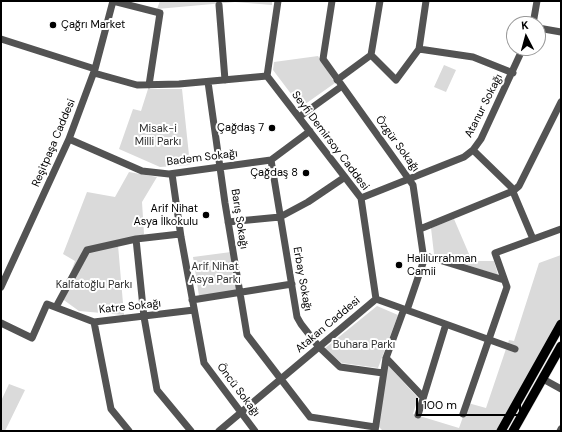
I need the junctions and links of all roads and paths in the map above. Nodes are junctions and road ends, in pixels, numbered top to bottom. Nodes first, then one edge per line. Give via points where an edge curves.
1 (113, 1) edge
2 (278, 1) edge
3 (332, 1) edge
4 (380, 1) edge
5 (426, 1) edge
6 (537, 1) edge
7 (219, 5) dead end
8 (534, 16) edge
9 (546, 29) edge
10 (561, 32) edge
11 (1, 39) edge
12 (419, 49) junction
13 (371, 55) junction
14 (520, 56) edge
15 (95, 71) junction
16 (513, 73) junction
17 (267, 76) junction
18 (225, 80) junction
19 (337, 80) junction
20 (208, 82) junction
21 (149, 84) junction
22 (342, 86) junction
23 (561, 102) edge
24 (299, 117) junction
25 (310, 131) junction
26 (69, 139) junction
27 (473, 150) junction
28 (271, 160) junction
29 (220, 167) junction
30 (172, 174) junction
31 (345, 177) junction
32 (409, 179) junction
33 (513, 191) junction
34 (361, 198) junction
35 (280, 217) junction
36 (228, 222) junction
37 (420, 229) junction
38 (561, 229) edge
39 (180, 234) junction
40 (136, 239) junction
41 (532, 239) junction
42 (423, 255) junction
43 (292, 284) junction
44 (506, 284) junction
45 (1, 287) edge
46 (239, 292) junction
47 (376, 299) junction
48 (192, 300) junction
49 (56, 307) junction
50 (194, 310) junction
51 (405, 310) junction
52 (144, 317) junction
53 (94, 322) junction
54 (1, 323) edge
55 (446, 324) junction
56 (561, 324) edge
57 (488, 339) junction
58 (561, 346) edge
59 (318, 347) junction
60 (515, 349) dead end
61 (386, 358) junction
62 (383, 373) junction
63 (281, 379) junction
64 (543, 379) junction
65 (561, 389) edge
66 (423, 397) junction
67 (240, 413) junction
68 (463, 414) dead end
69 (418, 415) dead end
70 (375, 429) edge
71 (129, 431) edge
72 (191, 431) edge
73 (219, 431) edge
74 (255, 431) edge
75 (501, 431) edge
76 (513, 431) edge

1 - 15 street, Reşitpaşa Caddesi
1 - 21 street via 160,13
2 - 17 street
3 - 19 street, Özgür Sokağı via 323,60
4 - 13 street
5 - 12 street
6 - 8 street
7 - 18 street
9 - 10 street
11 - 15 street
12 - 13 street via 396,80
12 - 16 street via 472,57
13 - 19 street
14 - 16 street, Atanur Sokağı
15 - 21 street via 137,85
15 - 26 street, Reşitpaşa Caddesi
16 - 27 street, Atanur Sokağı via 481,140
17 - 18 street
17 - 24 street, Seyfi Demirsoy Caddesi
18 - 20 street
19 - 22 street, Özgür Sokağı
20 - 21 street
20 - 29 street, Barış Sokağı
22 - 24 street
22 - 32 street, Özgür Sokağı
23 - 33 street via 519,186
24 - 25 street, Seyfi Demirsoy Caddesi
25 - 28 street, Badem Sokağı
25 - 31 street, Seyfi Demirsoy Caddesi
26 - 30 street, Badem Sokağı via 142,171
26 - 45 street, Reşitpaşa Caddesi
27 - 32 street, Atanur Sokağı via 464,157
27 - 33 street
28 - 29 street, Badem Sokağı
28 - 35 street, Erbay Sokağı
29 - 30 street, Badem Sokağı
29 - 36 street, Barış Sokağı
30 - 39 street, Öncü Sokağı
31 - 34 street, Seyfi Demirsoy Caddesi
31 - 35 street
32 - 34 street, Atanur Sokağı
32 - 37 street, Özgür Sokağı via 413,185
33 - 37 street
33 - 41 street
34 - 47 street, Seyfi Demirsoy Caddesi
35 - 36 street
35 - 43 street, Erbay Sokağı
36 - 46 street, Barış Sokağı
37 - 42 street, Özgür Sokağı
38 - 41 street
39 - 40 street
39 - 48 street, Öncü Sokağı
40 - 49 street via 87,250
40 - 52 street
41 - 44 street via 495,253
42 - 44 street
42 - 51 street, Özgür Sokağı via 424,260
43 - 46 street
43 - 59 street, Erbay Sokağı via 297,317
44 - 57 street
46 - 48 street
46 - 63 street, Barış Sokağı via 247,335
47 - 51 street, Atakan Caddesi
47 - 59 street, Atakan Caddesi
48 - 50 street, Öncü Sokağı
49 - 53 street, Katre Sokağı
49 - 54 street via 47,304 32,338
50 - 52 street, Katre Sokağı
50 - 67 street, Öncü Sokağı via 204,363
51 - 55 street, Atakan Caddesi
51 - 61 street, Özgür Sokağı
52 - 53 street, Katre Sokağı
52 - 72 street via 157,390
53 - 71 street via 111,408
55 - 57 street, Atakan Caddesi
55 - 66 street
56 - 75 main road
57 - 60 street, Atakan Caddesi
57 - 68 street
58 - 64 main road
59 - 62 street, Erbay Sokağı via 340,367
59 - 63 street, Atakan Caddesi
61 - 62 street, Özgür Sokağı
61 - 66 street
62 - 70 street, Özgür Sokağı
63 - 67 street, Atakan Caddesi
63 - 70 street, Barış Sokağı via 310,417
64 - 65 street
64 - 76 main road
66 - 69 street
67 - 73 street, Atakan Caddesi
67 - 74 street, Öncü Sokağı

